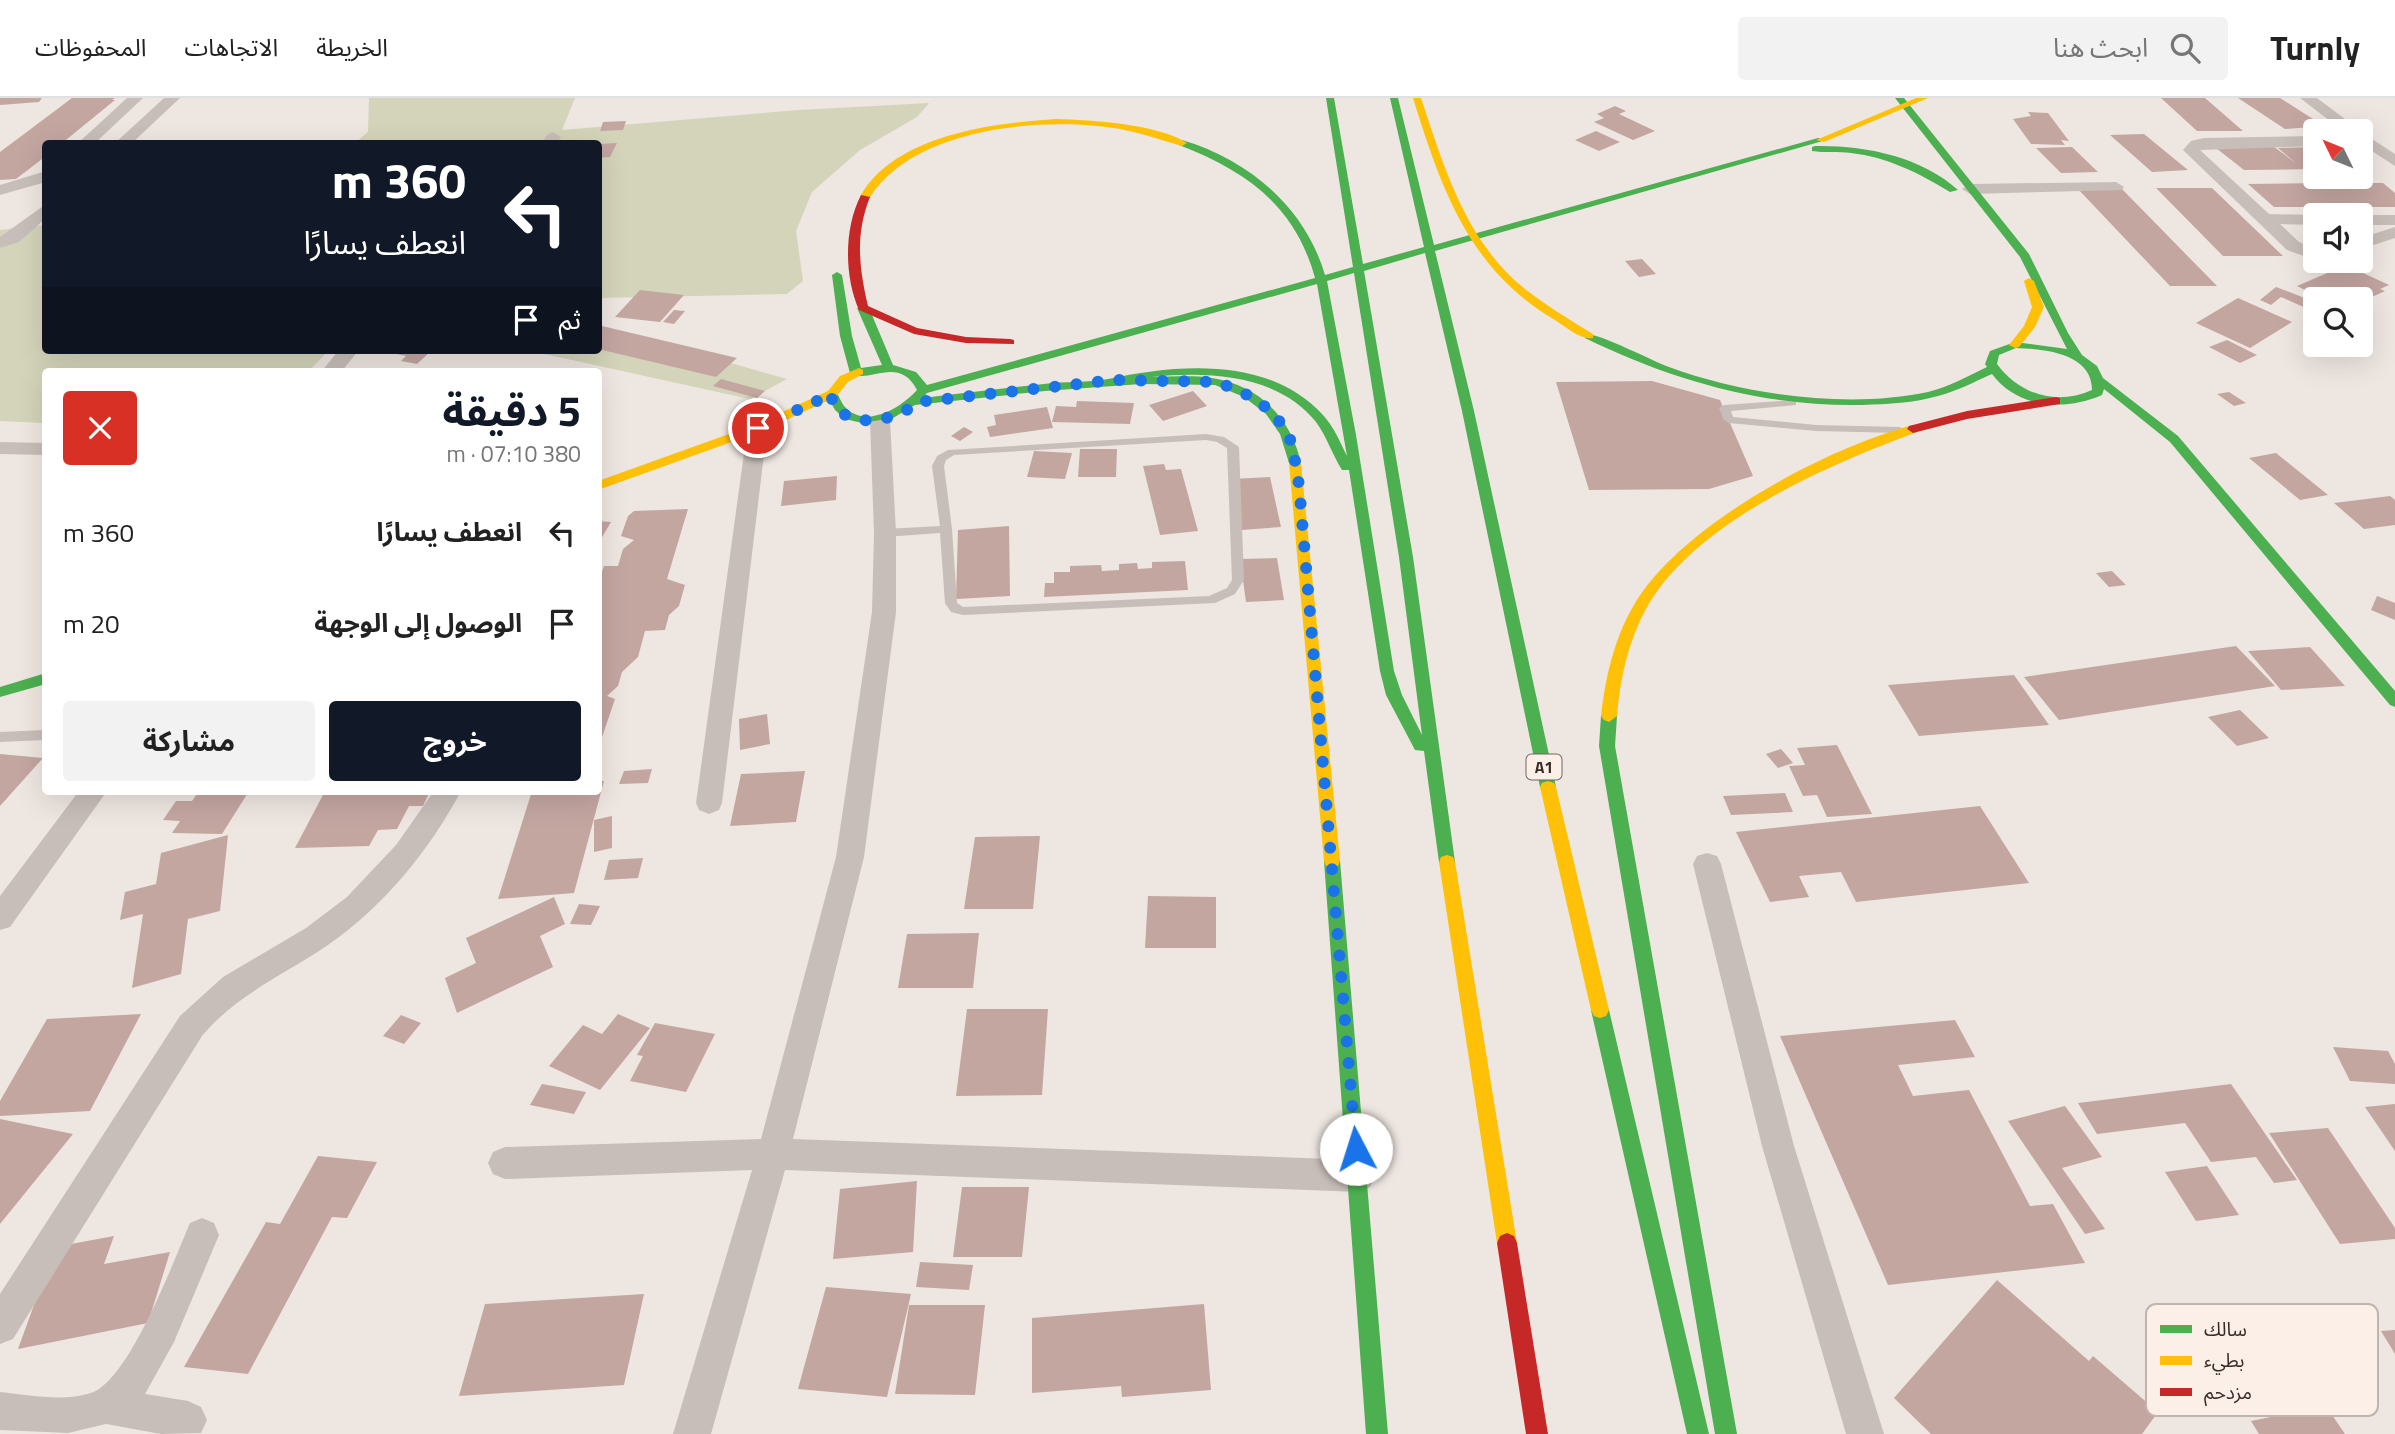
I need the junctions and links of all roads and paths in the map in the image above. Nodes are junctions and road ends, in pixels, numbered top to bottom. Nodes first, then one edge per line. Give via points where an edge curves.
1 (136, 98) edge
2 (173, 98) edge
3 (1330, 98) edge
4 (1394, 98) edge
5 (1417, 98) edge
6 (1924, 98) edge
7 (2307, 98) edge
8 (1894, 102) edge
9 (1850, 110) dead end
10 (2336, 119) edge
11 (89, 140) edge
12 (126, 140) edge
13 (2303, 141) edge
14 (2373, 146) edge
15 (890, 147) dead end
16 (1778, 153) junction
17 (2395, 161) edge
18 (870, 163) dead end
19 (42, 178) edge
20 (2116, 187) dead end
21 (1961, 189) junction
22 (0, 190) edge
23 (42, 213) edge
24 (1476, 217) dead end
25 (2264, 219) junction
26 (2303, 220) edge
27 (2373, 220) edge
28 (2395, 220) edge
29 (2395, 232) edge
30 (1410, 235) dead end
31 (2373, 240) edge
32 (0, 243) edge
33 (1370, 246) dead end
34 (2303, 250) edge
35 (834, 260) dead end
36 (1304, 263) dead end
37 (863, 308) junction
38 (2015, 345) junction
39 (346, 354) edge
40 (958, 356) dead end
41 (2078, 358) junction
42 (334, 368) edge
43 (888, 368) junction
44 (1993, 369) junction
45 (856, 373) junction
46 (1114, 380) junction
47 (2101, 381) junction
48 (832, 394) junction
49 (921, 396) junction
50 (1842, 400) junction
51 (2056, 401) junction
52 (2077, 401) junction
53 (2100, 411) dead end
54 (847, 416) junction
55 (880, 419) junction
56 (825, 423) dead end
57 (2131, 426) dead end
58 (1908, 430) junction
59 (761, 444) joint
60 (0, 448) edge
61 (42, 449) edge
62 (2197, 467) junction
63 (602, 485) edge
64 (1361, 495) junction
65 (602, 501) edge
66 (946, 529) junction
67 (885, 533) junction
68 (42, 679) edge
69 (0, 692) edge
70 (2395, 701) edge
71 (42, 735) edge
72 (0, 737) edge
73 (1433, 772) junction
74 (91, 795) edge
75 (445, 795) edge
76 (709, 803) dead end
77 (1707, 864) dead end
78 (0, 918) edge
79 (773, 1154) junction
80 (505, 1163) dead end
81 (1358, 1176) junction
82 (202, 1235) dead end
83 (0, 1326) edge
84 (107, 1406) junction
85 (0, 1410) edge
86 (188, 1420) dead end
87 (692, 1434) edge
88 (1377, 1434) edge
89 (1537, 1434) edge
90 (1698, 1434) edge
91 (1726, 1434) edge
92 (1865, 1434) edge

1 - 11 street
2 - 12 street
3 - 73 main road via 1406,557
4 - 90 main road, A1
5 - 50 main road via 1454,205 1473,240 1496,270 1538,308 1592,341 1661,369 1743,389
6 - 8 main road
7 - 10 street
8 - 9 main road
8 - 16 main road via 1829,138
8 - 21 main road
13 - 25 street via 2192,147 2194,155
14 - 17 street
15 - 18 main road
16 - 21 main road via 1831,148 1874,152 1912,163
16 - 49 main road via 1274,292
19 - 22 street
20 - 21 street
21 - 38 main road via 2015,258 2035,294 2038,307
21 - 41 main road via 2034,269 2056,326
23 - 32 street via 13,238
24 - 30 main road
25 - 26 street
25 - 34 street
27 - 28 street
29 - 31 street
33 - 36 main road
35 - 45 main road
37 - 40 main road via 914,331 966,340 1016,341
37 - 43 main road
37 - 64 main road via 853,261 857,218 869,188 899,161 945,141 1021,123 1096,124 1183,144 1242,171 1267,191 1312,248
38 - 41 main road via 2046,346
38 - 44 main road via 1994,353
39 - 42 street
41 - 47 main road
43 - 45 main road
43 - 49 main road via 913,369
44 - 50 main road via 1929,395
44 - 51 main road via 2003,382 2021,392
45 - 48 main road
46 - 49 main road
46 - 64 main road via 1150,371 1191,369 1233,373 1273,386 1305,405 1323,423
46 - 81 main road via 1218,382 1252,397 1275,414 1292,443
47 - 52 main road via 2093,396
47 - 62 main road via 2174,439
48 - 54 main road via 832,403
48 - 63 main road via 758,428
49 - 55 main road via 909,410
50 - 58 lane via 1724,408 1729,420
51 - 52 main road
51 - 58 main road
52 - 53 main road
54 - 55 main road
54 - 56 main road
55 - 67 street
57 - 62 main road
58 - 91 main road via 1852,452 1736,514 1686,552 1644,600 1621,646 1613,677 1607,746
59 - 65 main road
59 - 76 street
60 - 61 street
62 - 70 main road
64 - 73 main road via 1387,671 1394,695
66 - 66 lane via 938,466 941,458 952,453 1206,437 1233,447 1238,580 1231,591 1211,600 954,609
66 - 67 lane
67 - 79 street via 884,612 850,856
68 - 69 main road
71 - 72 lane
73 - 89 main road
74 - 78 street
75 - 83 street via 400,864 360,904 317,936 226,989 206,1007
77 - 92 street via 1778,1146
79 - 80 street
79 - 81 street
79 - 87 street
81 - 88 main road
82 - 84 street via 139,1372
84 - 85 street via 84,1413
84 - 86 street

